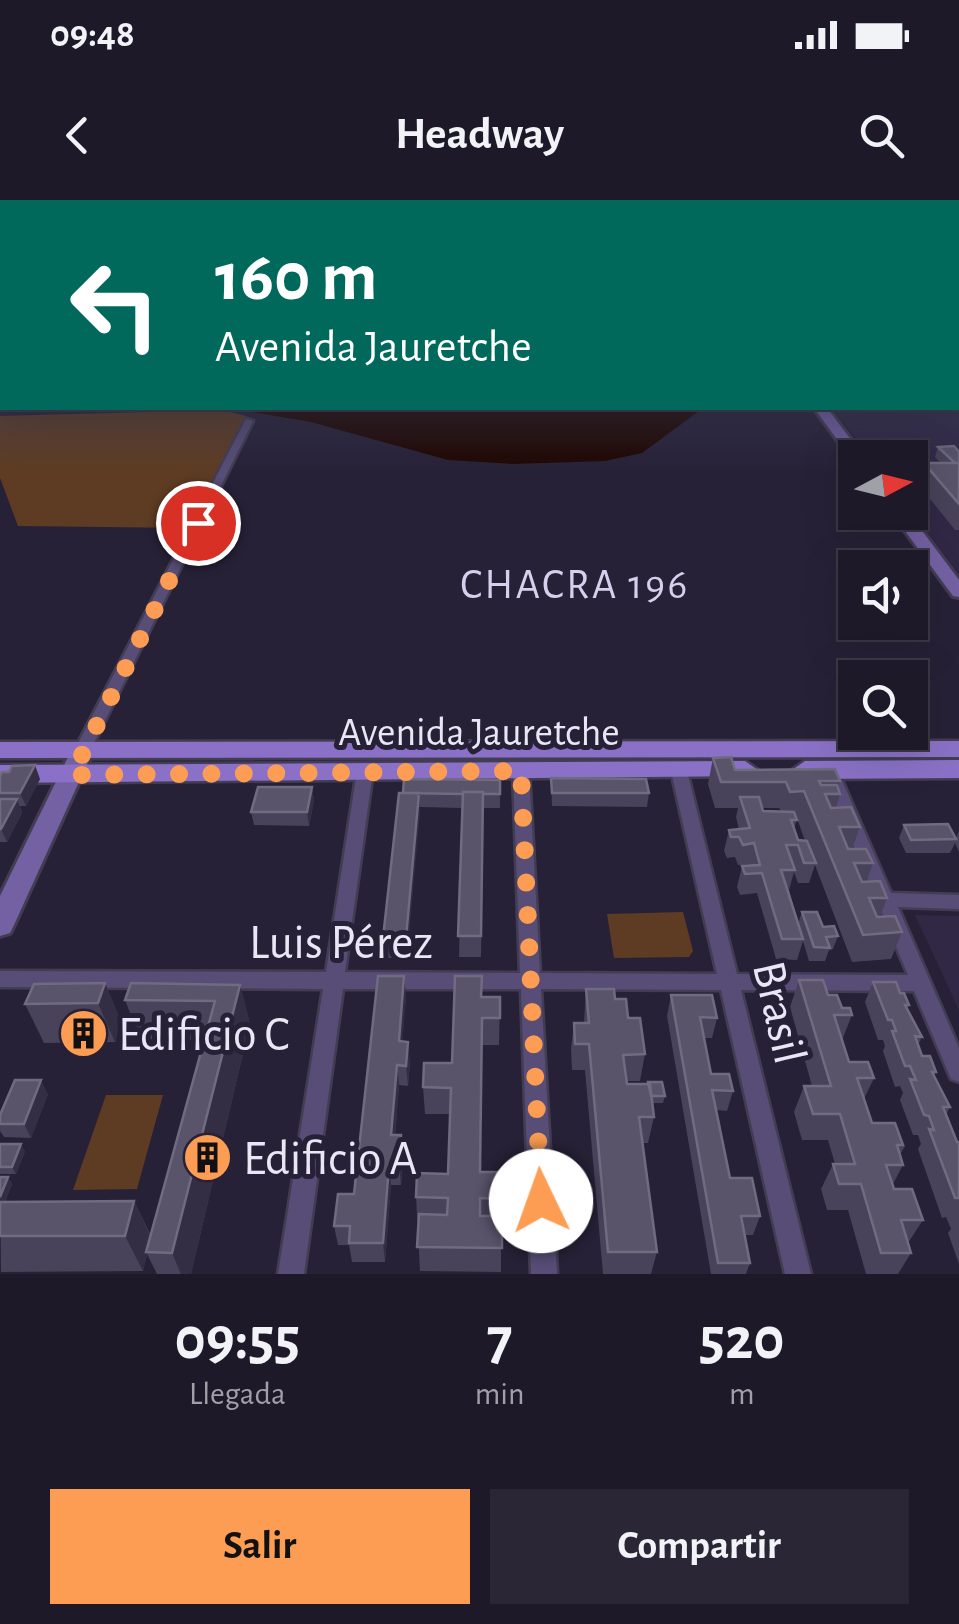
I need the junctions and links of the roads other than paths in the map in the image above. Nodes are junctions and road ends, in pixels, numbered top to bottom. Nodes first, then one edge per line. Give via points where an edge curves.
1 (822, 410) edge
2 (249, 421) dead end
3 (845, 440) edge
4 (913, 530) edge
5 (959, 592) edge
6 (959, 749) edge
7 (0, 750) edge
8 (77, 762) junction
9 (959, 769) edge
10 (680, 770) junction
11 (830, 770) junction
12 (365, 771) junction
13 (521, 771) junction
14 (0, 774) edge
15 (885, 900) junction
16 (959, 902) edge
17 (0, 925) edge
18 (0, 980) edge
19 (334, 980) junction
20 (531, 982) junction
21 (730, 982) junction
22 (921, 983) junction
23 (959, 1072) edge
24 (291, 1274) edge
25 (544, 1274) edge
26 (798, 1274) edge

1 - 3 main road
2 - 8 street
4 - 5 main road
6 - 8 main road, Avenida Jauretche
7 - 8 main road, Avenida Jauretche
8 - 12 main road, Avenida Jauretche
8 - 14 main road, Avenida Jauretche
8 - 17 main road
9 - 11 main road, Avenida Jauretche
10 - 11 main road, Avenida Jauretche
10 - 13 main road, Avenida Jauretche
10 - 21 street, Brasil
11 - 15 street
12 - 13 main road, Avenida Jauretche
12 - 19 street
13 - 20 street
15 - 16 street
15 - 22 street
18 - 19 street, Luis Pérez
19 - 20 street, Luis Pérez
19 - 24 street
20 - 21 street, Luis Pérez
20 - 25 street
21 - 22 street, Luis Pérez
21 - 26 street, Brasil
22 - 23 street

